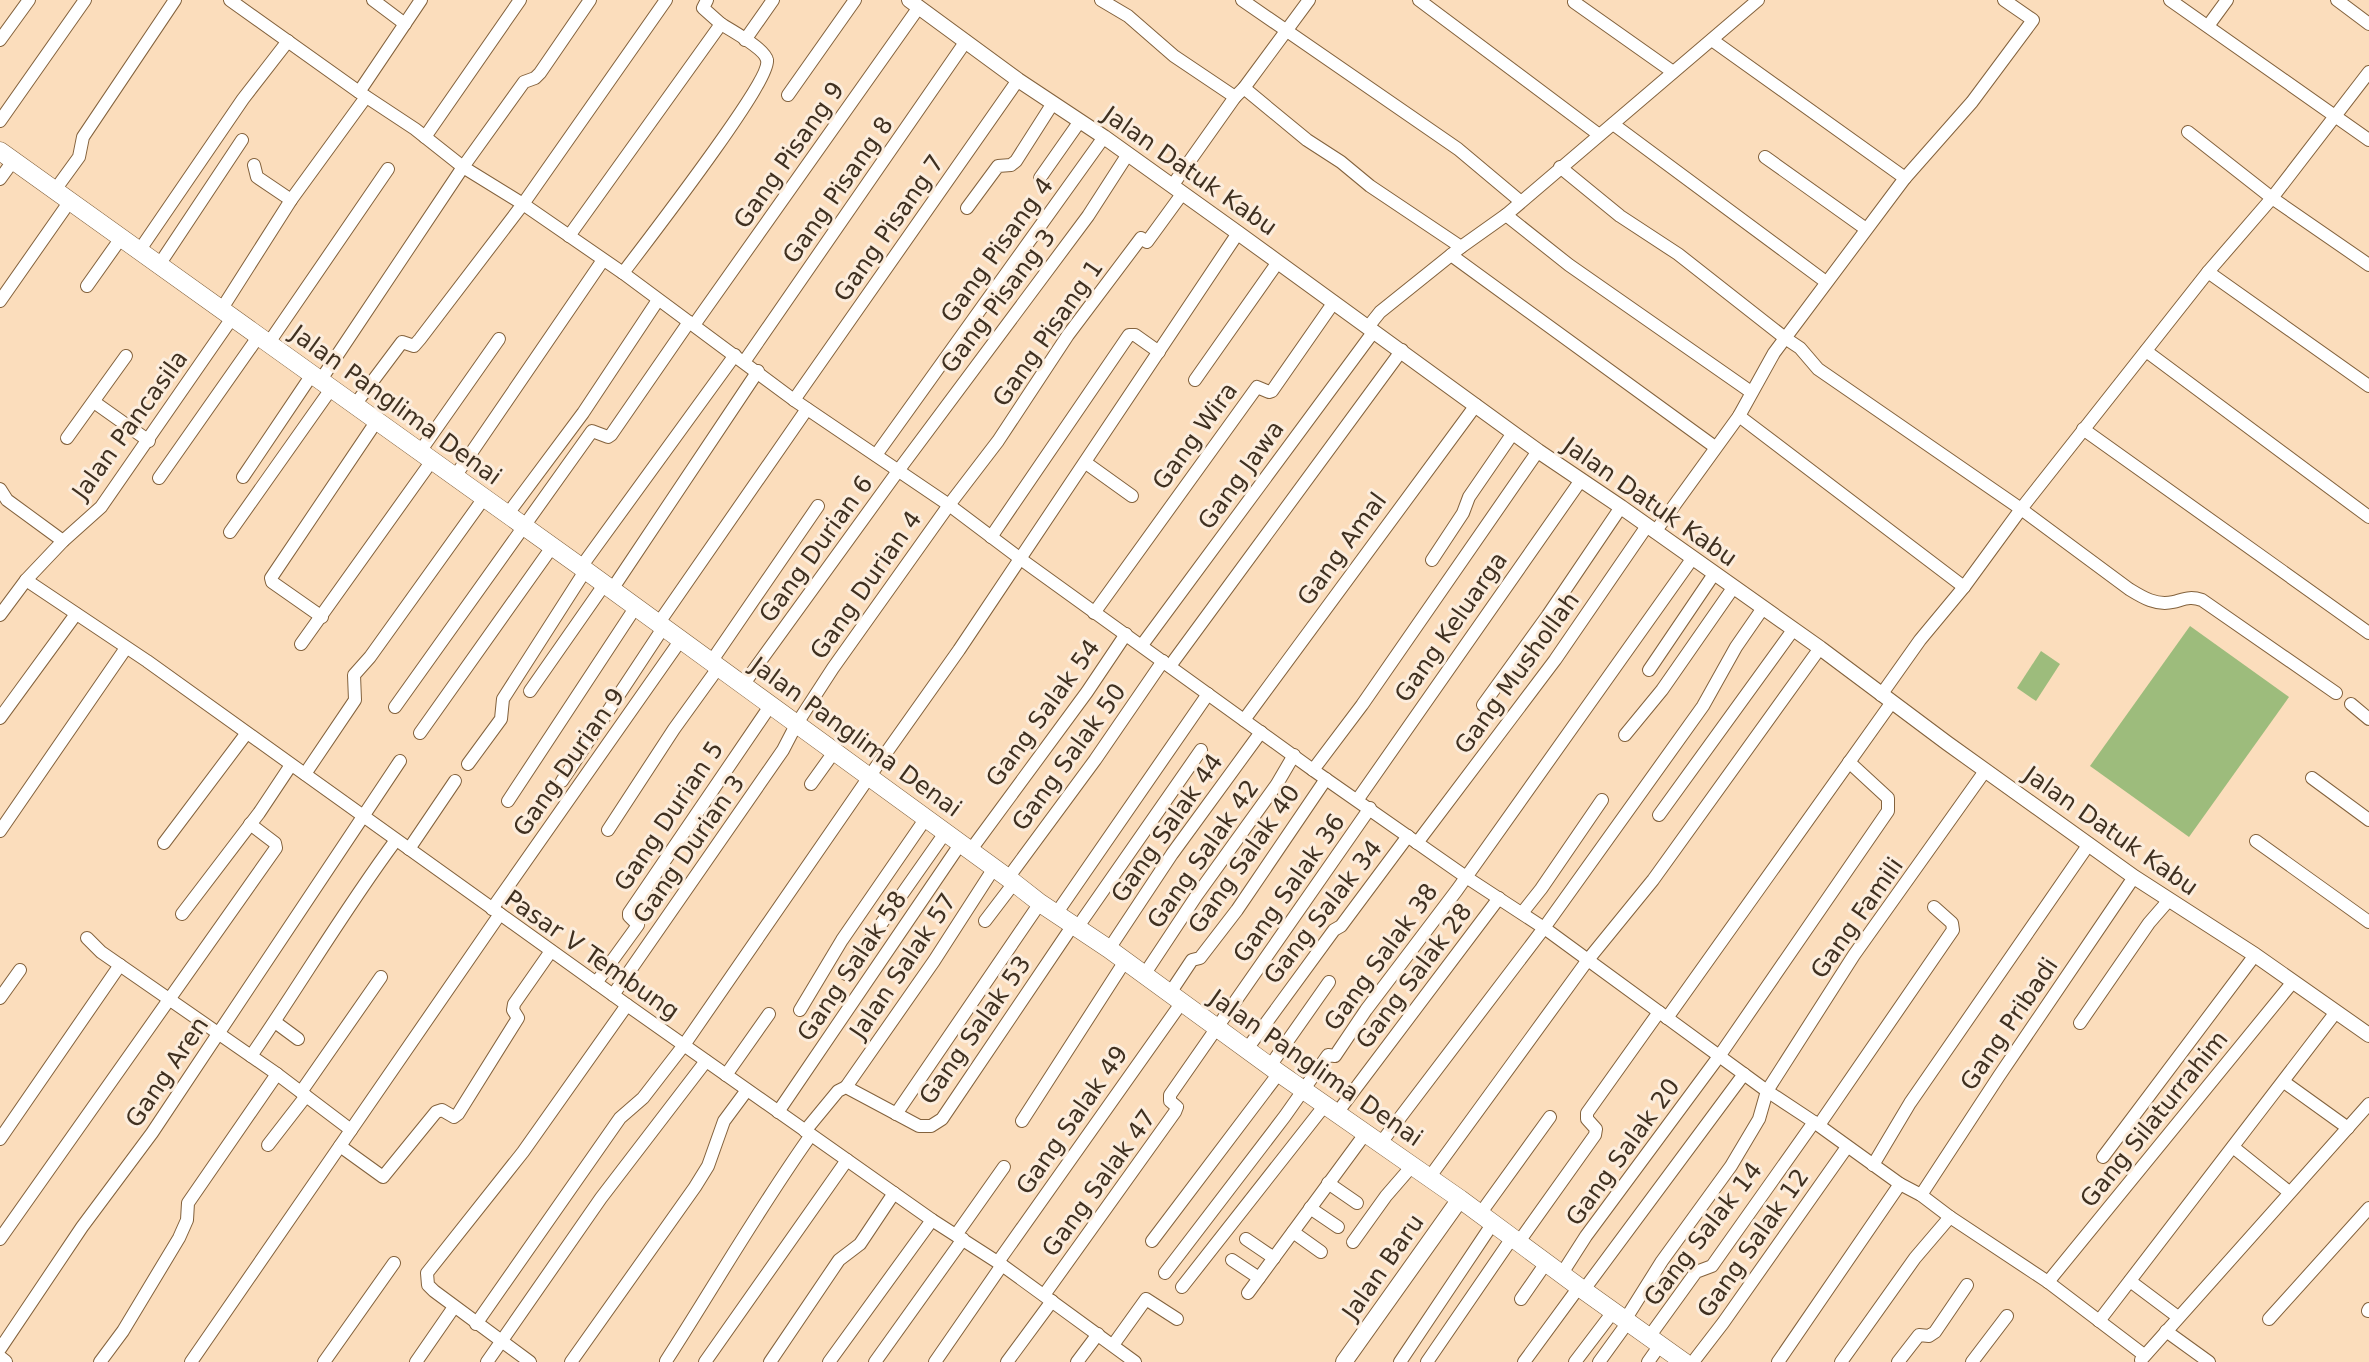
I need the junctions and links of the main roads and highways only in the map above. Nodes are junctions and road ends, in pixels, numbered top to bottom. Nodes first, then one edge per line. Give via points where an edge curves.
1 (7, 156) edge
2 (1460, 1199) junction
3 (1344, 1362) edge
4 (1684, 1362) edge

1 - 2 main road, Jalan Panglima Denai via 1040,903
2 - 3 main road, Jalan Baru
2 - 4 main road, Jalan Panglima Denai

